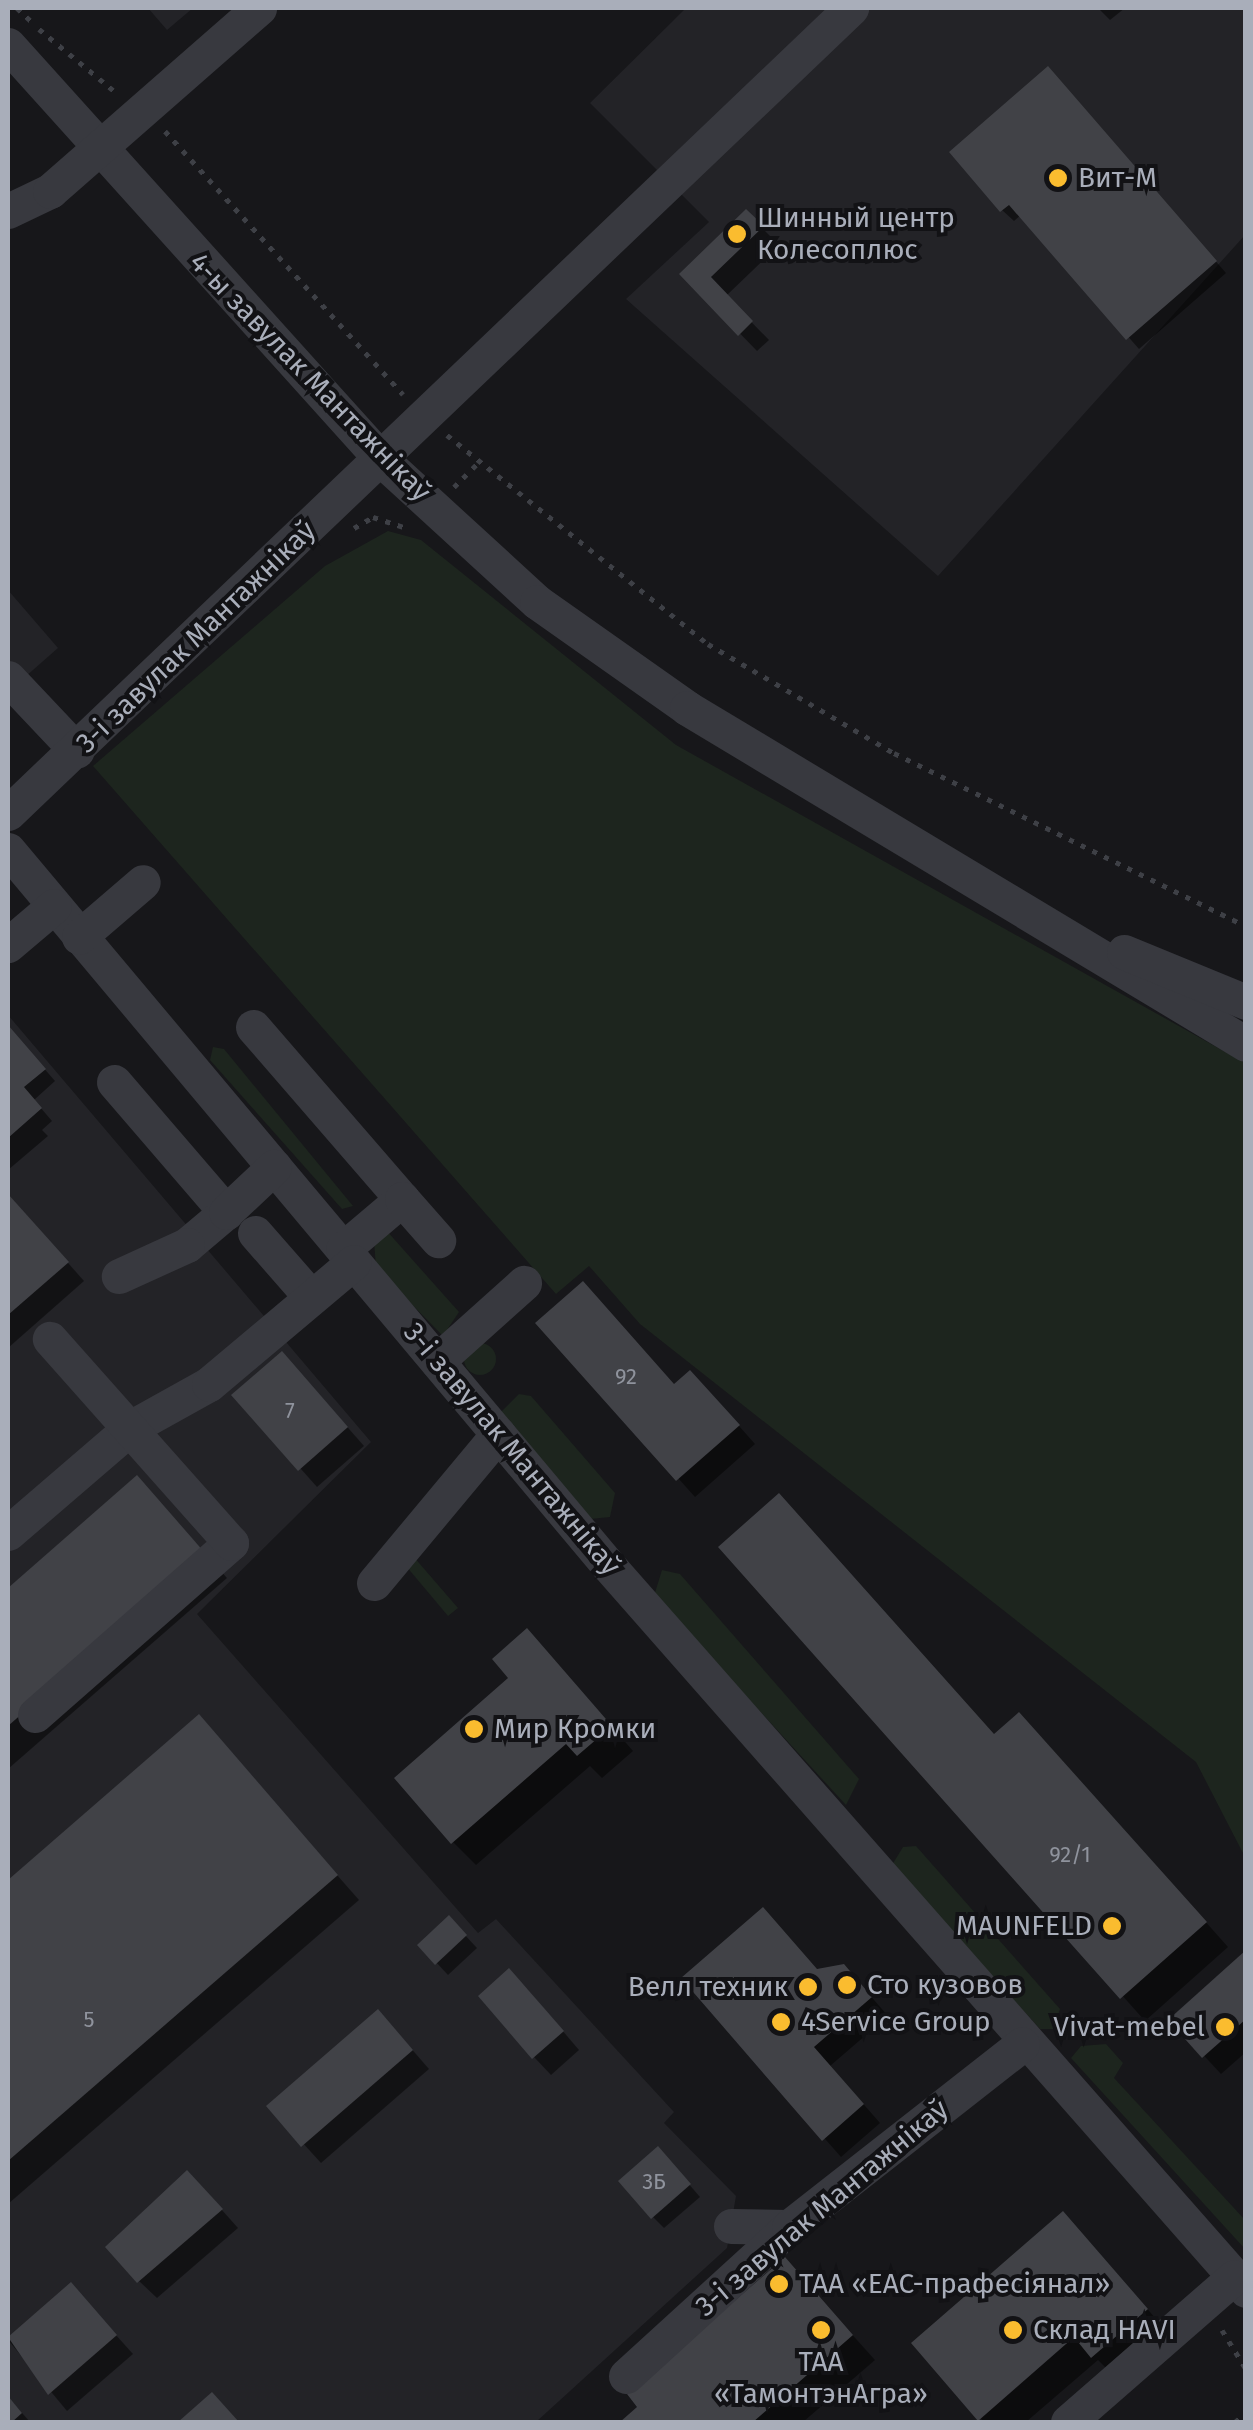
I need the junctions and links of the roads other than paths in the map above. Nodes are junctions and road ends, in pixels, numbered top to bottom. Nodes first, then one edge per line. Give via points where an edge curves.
1 (259, 8) edge
2 (851, 8) edge
3 (8, 45) edge
4 (98, 152) junction
5 (8, 212) edge
6 (382, 460) junction
7 (8, 678) edge
8 (77, 750) junction
9 (8, 813) edge
10 (8, 850) edge
11 (143, 882) dead end
12 (999, 900) junction
13 (54, 906) junction
14 (79, 938) junction
15 (8, 945) edge
16 (1246, 1002) edge
17 (253, 1027) dead end
18 (1246, 1044) edge
19 (114, 1082) dead end
20 (274, 1167) junction
21 (402, 1199) junction
22 (226, 1212) junction
23 (255, 1233) dead end
24 (438, 1240) dead end
25 (348, 1255) junction
26 (119, 1276) dead end
27 (524, 1283) dead end
28 (311, 1298) junction
29 (50, 1339) dead end
30 (437, 1361) junction
31 (130, 1428) junction
32 (498, 1434) junction
33 (8, 1533) edge
34 (374, 1583) dead end
35 (35, 1715) dead end
36 (1022, 2044) junction
37 (731, 2226) dead end
38 (789, 2228) junction
39 (1240, 2283) edge
40 (626, 2376) dead end
41 (1068, 2422) edge

1 - 4 street
2 - 6 street, 3-і завулак Мантажнікаў
3 - 4 street, 4-ы завулак Мантажнікаў
4 - 5 street
4 - 6 street, 4-ы завулак Мантажнікаў
6 - 8 street, 3-і завулак Мантажнікаў
6 - 12 street, 4-ы завулак Мантажнікаў via 537,602 687,708
7 - 8 street
8 - 9 street, 3-і завулак Мантажнікаў
10 - 13 street, 3-і завулак Мантажнікаў
11 - 14 street
12 - 16 street
12 - 18 street
13 - 14 street, 3-і завулак Мантажнікаў
13 - 15 street
14 - 20 street, 3-і завулак Мантажнікаў
17 - 21 street
19 - 22 street
20 - 22 street
20 - 25 street, 3-і завулак Мантажнікаў
21 - 24 street
21 - 25 street
22 - 26 street via 188,1245
23 - 28 street
25 - 28 street
25 - 30 street, 3-і завулак Мантажнікаў
27 - 30 street
28 - 31 street via 209,1384
29 - 31 street
30 - 32 street, 3-і завулак Мантажнікаў
31 - 33 street
31 - 35 street via 231,1543
32 - 34 street
32 - 36 street, 3-і завулак Мантажнікаў
36 - 38 street, 3-і завулак Мантажнікаў
36 - 39 street, 3-і завулак Мантажнікаў
37 - 38 street
38 - 40 street, 3-і завулак Мантажнікаў
39 - 41 street

